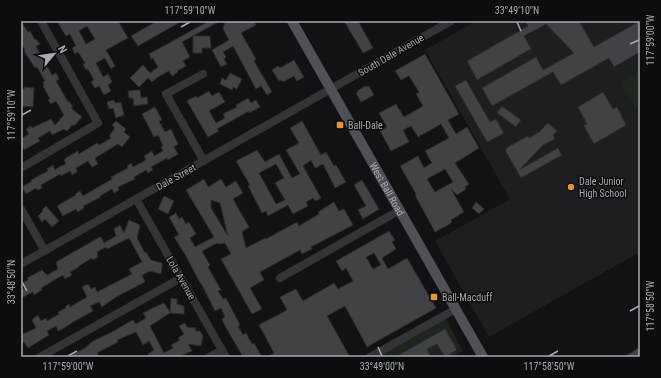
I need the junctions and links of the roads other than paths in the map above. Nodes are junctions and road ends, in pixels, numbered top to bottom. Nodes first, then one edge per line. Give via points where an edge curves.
1 (41, 21) edge
2 (292, 21) edge
3 (451, 21) edge
4 (203, 74) dead end
5 (331, 89) junction
6 (204, 161) junction
7 (21, 168) edge
8 (136, 199) junction
9 (21, 209) edge
10 (400, 210) junction
11 (45, 251) junction
12 (21, 264) edge
13 (181, 278) junction
14 (280, 278) dead end
15 (456, 309) junction
16 (224, 353) edge
17 (40, 357) edge
18 (209, 357) edge
19 (370, 357) edge
20 (483, 357) edge

1 - 7 street via 98,123
2 - 5 main road, West Ball Road
3 - 5 street, South Dale Avenue
4 - 6 street via 166,94
5 - 6 street, Dale Street
5 - 10 main road, West Ball Road
6 - 8 street, Dale Street
8 - 11 street, Dale Street
8 - 13 street, Lola Avenue
9 - 11 street
10 - 14 street
10 - 15 main road, West Ball Road
11 - 12 street, Dale Street
13 - 16 street, Lola Avenue
13 - 17 street
15 - 19 street
15 - 20 main road, West Ball Road
16 - 18 street

